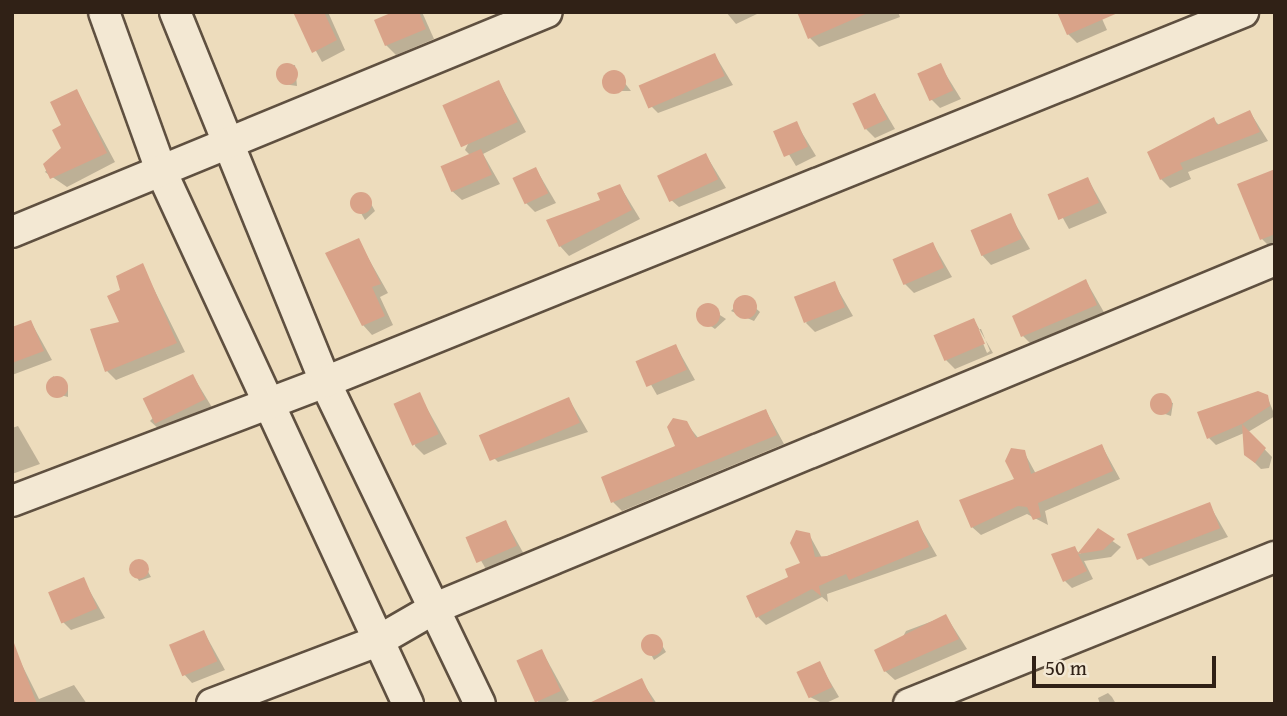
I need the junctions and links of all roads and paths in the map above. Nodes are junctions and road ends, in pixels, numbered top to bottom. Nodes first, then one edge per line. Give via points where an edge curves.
1 (104, 12) edge
2 (175, 12) edge
3 (547, 12) edge
4 (1243, 12) edge
5 (230, 142) junction
6 (162, 173) junction
7 (12, 232) edge
8 (1275, 260) edge
9 (325, 382) junction
10 (271, 402) junction
11 (12, 501) edge
12 (1275, 557) edge
13 (435, 608) junction
14 (378, 641) junction
15 (212, 704) edge
16 (408, 704) edge
17 (481, 704) edge
18 (909, 704) edge

1 - 6 street
2 - 5 street
3 - 5 street
4 - 9 street
5 - 6 street
5 - 9 street
6 - 7 street
6 - 10 street
8 - 13 street
9 - 10 street
9 - 13 street
10 - 11 street
10 - 14 street
12 - 18 street
13 - 14 street
13 - 17 street
14 - 15 street
14 - 16 street

